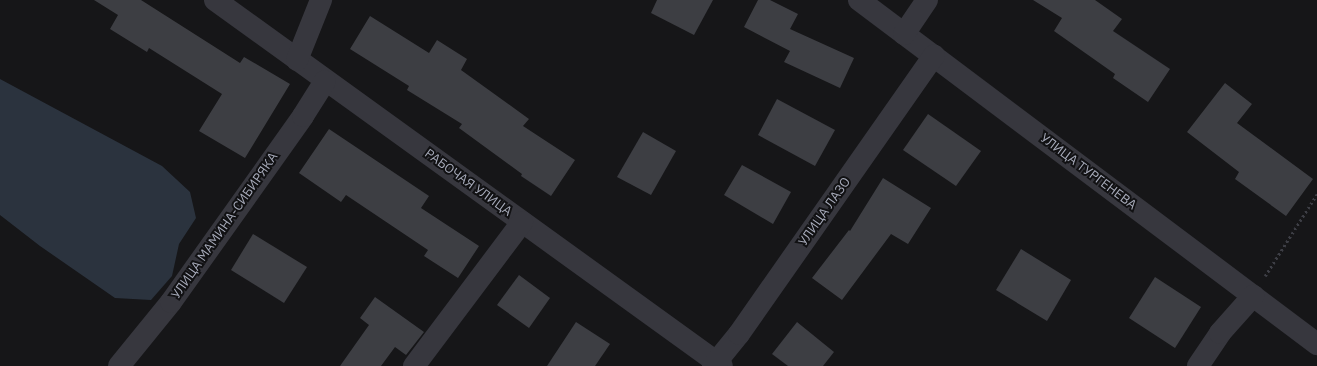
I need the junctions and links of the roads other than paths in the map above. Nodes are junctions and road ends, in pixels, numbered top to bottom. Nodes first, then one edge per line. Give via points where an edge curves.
1 (215, 0) edge
2 (322, 0) edge
3 (859, 0) edge
4 (927, 0) edge
5 (904, 34) junction
6 (934, 56) junction
7 (297, 60) junction
8 (325, 81) junction
9 (522, 222) junction
10 (1253, 296) junction
11 (1317, 344) edge
12 (717, 365) edge
13 (119, 366) edge
14 (414, 366) edge
15 (1198, 366) edge

1 - 7 street, РАБОЧАЯ УЛИЦА
2 - 7 street
3 - 5 street, УЛИЦА ТУРГЕНЕВА
4 - 5 street
5 - 6 street, УЛИЦА ТУРГЕНЕВА
6 - 10 street, УЛИЦА ТУРГЕНЕВА
6 - 12 street, УЛИЦА ЛАЗО
7 - 8 street, РАБОЧАЯ УЛИЦА
8 - 9 street, РАБОЧАЯ УЛИЦА
8 - 13 street, УЛИЦА МАМИНА-СИБИРЯКА via 171,302
9 - 12 street, РАБОЧАЯ УЛИЦА
9 - 14 street
10 - 11 street, УЛИЦА ТУРГЕНЕВА
10 - 15 street via 1220,333

